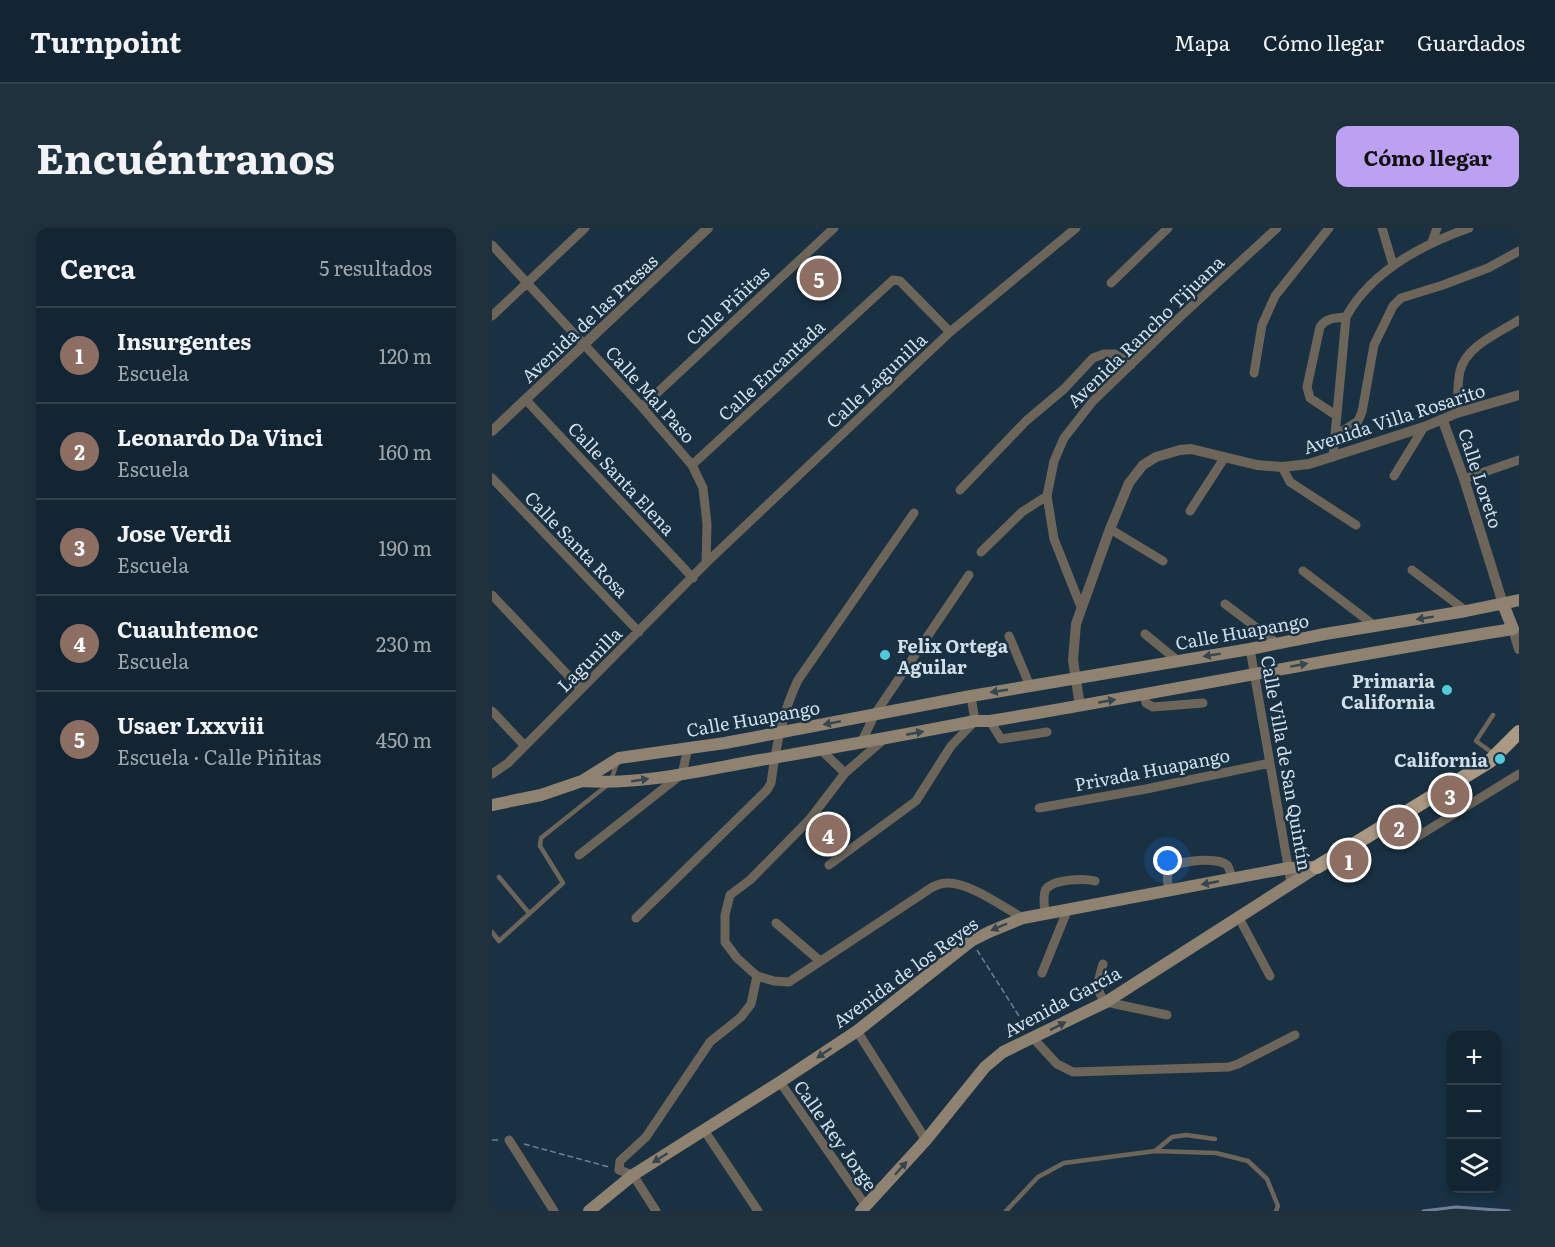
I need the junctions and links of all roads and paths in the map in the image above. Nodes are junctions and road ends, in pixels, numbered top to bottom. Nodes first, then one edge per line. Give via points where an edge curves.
1 (585, 228) edge
2 (708, 228) edge
3 (834, 228) edge
4 (1076, 228) edge
5 (1168, 228) edge
6 (1277, 228) edge
7 (1329, 228) edge
8 (1382, 228) edge
9 (1437, 228) edge
10 (1469, 228) edge
11 (1432, 242) junction
12 (492, 245) edge
13 (1519, 251) edge
14 (1393, 265) junction
15 (527, 283) junction
16 (1111, 283) dead end
17 (492, 316) edge
18 (1346, 317) junction
19 (1519, 320) edge
20 (950, 332) junction
21 (584, 346) junction
22 (1131, 365) junction
23 (1254, 373) dead end
24 (1519, 395) edge
25 (526, 400) junction
26 (642, 407) junction
27 (1457, 414) junction
28 (1337, 416) junction
29 (1443, 421) junction
30 (1424, 427) junction
31 (492, 431) edge
32 (1335, 436) junction
33 (1225, 457) junction
34 (1333, 457) junction
35 (1519, 460) edge
36 (693, 465) junction
37 (1282, 467) junction
38 (1394, 476) dead end
39 (492, 478) edge
40 (1464, 479) junction
41 (960, 489) dead end
42 (1047, 496) junction
43 (1190, 511) dead end
44 (914, 513) dead end
45 (1356, 525) dead end
46 (1110, 529) junction
47 (981, 552) dead end
48 (1163, 561) dead end
49 (706, 563) junction
50 (1412, 570) dead end
51 (1303, 571) dead end
52 (969, 575) dead end
53 (693, 578) junction
54 (492, 595) edge
55 (1519, 600) edge
56 (1225, 604) dead end
57 (1503, 604) junction
58 (1081, 607) junction
59 (1466, 611) junction
60 (1375, 626) junction
61 (1513, 629) junction
62 (639, 632) junction
63 (1145, 634) dead end
64 (1009, 636) dead end
65 (1278, 644) junction
66 (1519, 649) edge
67 (1250, 650) junction
68 (1178, 661) junction
69 (1253, 674) junction
70 (1075, 679) junction
71 (1030, 686) junction
72 (581, 688) junction
73 (1144, 695) junction
74 (971, 696) junction
75 (1203, 703) dead end
76 (1080, 706) junction
77 (492, 711) edge
78 (875, 714) junction
79 (1493, 715) dead end
80 (975, 721) junction
81 (990, 721) junction
82 (1047, 732) dead end
83 (1519, 732) edge
84 (779, 733) junction
85 (883, 740) junction
86 (861, 743) junction
87 (524, 745) junction
88 (688, 748) junction
89 (821, 750) junction
90 (1496, 756) junction
91 (619, 758) junction
92 (774, 758) junction
93 (1270, 763) junction
94 (845, 773) junction
95 (492, 774) edge
96 (682, 774) junction
97 (1519, 774) edge
98 (582, 782) junction
99 (610, 783) junction
100 (492, 806) edge
101 (1039, 808) dead end
102 (1396, 819) junction
103 (579, 855) dead end
104 (829, 866) dead end
105 (1317, 867) junction
106 (1288, 868) junction
107 (499, 877) dead end
108 (1232, 879) junction
109 (1095, 881) dead end
110 (1291, 883) junction
111 (1169, 891) junction
112 (1067, 911) junction
113 (530, 913) junction
114 (1045, 914) junction
115 (1238, 916) junction
116 (636, 918) dead end
117 (1023, 918) junction
118 (776, 923) dead end
119 (492, 932) edge
120 (971, 941) junction
121 (820, 961) junction
122 (1103, 964) dead end
123 (1042, 973) dead end
124 (757, 976) junction
125 (1270, 976) dead end
126 (1106, 1002) junction
127 (1167, 1016) dead end
128 (857, 1031) junction
129 (1295, 1035) dead end
130 (1033, 1038) junction
131 (780, 1083) junction
132 (704, 1130) junction
133 (1215, 1139) dead end
134 (492, 1140) edge
135 (509, 1140) junction
136 (926, 1140) junction
137 (1155, 1152) junction
138 (619, 1170) junction
139 (633, 1175) junction
140 (864, 1208) edge
141 (554, 1211) edge
142 (589, 1211) edge
143 (656, 1211) edge
144 (758, 1211) edge
145 (1005, 1211) edge
146 (1276, 1211) edge

1 - 15 street
2 - 21 street, Avenida de las Presas
3 - 26 street, Calle Piñitas
4 - 20 street, Calle Lagunilla
5 - 16 street
6 - 22 street, Avenida Rancho Tijuana
7 - 23 street via 1275,296 1262,325
8 - 14 street
9 - 11 street
10 - 11 street
11 - 14 street
12 - 15 street, Calle Mal Paso
13 - 32 street via 1470,275 1401,298 1393,306 1374,345 1358,421
14 - 18 street via 1364,289
15 - 17 street
15 - 21 street, Calle Mal Paso
18 - 28 street
18 - 28 street via 1324,321 1320,327 1307,387 1310,398
19 - 27 street via 1464,360
20 - 36 street, Calle Encantada via 900,281 893,280
20 - 49 street, Calle Lagunilla
21 - 25 street, Avenida de las Presas
21 - 26 street, Calle Mal Paso
22 - 41 street via 1115,354 1093,358
22 - 42 street, Avenida Rancho Tijuana via 1093,401 1064,438 1054,461
24 - 27 street, Avenida Villa Rosarito
25 - 31 street, Avenida de las Presas
25 - 53 street, Calle Santa Elena
26 - 36 street, Calle Mal Paso
27 - 29 street, Avenida Villa Rosarito
28 - 32 street
29 - 30 street, Avenida Villa Rosarito
29 - 40 street, Calle Loreto
30 - 34 street, Avenida Villa Rosarito
30 - 38 street
32 - 34 street
33 - 37 street, Avenida Villa Rosarito
33 - 43 street
33 - 46 street, Avenida Villa Rosarito via 1180,450 1143,465 1129,483
34 - 37 street, Avenida Villa Rosarito
35 - 40 street
36 - 49 street, Calle Mal Paso via 703,488
37 - 45 street via 1290,482
39 - 62 street, Calle Santa Rosa
40 - 57 street, Calle Loreto
42 - 47 street via 1022,512
42 - 58 street, Avenida Rancho Tijuana via 1054,539
44 - 84 street via 808,664 791,694
46 - 48 street
46 - 58 street, Avenida Villa Rosarito
49 - 53 street, Lagunilla
50 - 59 street
51 - 60 street
52 - 78 street
53 - 62 street, Lagunilla
54 - 72 street
55 - 57 main road, Calle Huapango
56 - 65 street
57 - 59 main road, Calle Huapango
57 - 61 main road, Calle Loreto
58 - 70 street, Avenida Villa Rosarito via 1074,640
59 -> 60 main road, Calle Huapango
60 - 65 main road, Calle Huapango
61 - 66 street, Calle Loreto
69 -> 61 main road, Calle Huapango
62 - 72 street, Lagunilla
63 - 68 street
64 - 71 street
65 - 67 main road, Calle Huapango
67 -> 68 main road, Calle Huapango
67 - 69 street, Calle Villa de San Quintín
68 - 70 main road, Calle Huapango
69 - 73 main road, Calle Huapango
69 - 93 street, Calle Villa de San Quintín
70 - 71 main road, Calle Huapango
70 - 76 street, Avenida Villa Rosarito
71 -> 74 main road, Calle Huapango
72 - 87 street, Lagunilla
73 - 75 street via 1146,703 1153,707
76 -> 73 main road, Calle Huapango
74 - 78 main road, Calle Huapango
74 - 80 street
76 - 81 main road, Calle Huapango
77 - 87 street
78 -> 84 main road, Calle Huapango
78 - 86 street
79 - 90 lane via 1476,741
80 - 81 main road, Calle Huapango
85 -> 80 main road, Calle Huapango
80 - 104 street via 951,746 916,801
81 - 82 street via 1001,739
83 - 90 main road, Avenida García
84 - 88 main road, Calle Huapango
84 - 92 street
85 - 86 main road, Calle Huapango
85 - 94 street
86 - 89 main road, Calle Huapango
87 - 95 street, Lagunilla
88 - 91 main road, Calle Huapango
88 - 96 street
89 - 92 main road, Calle Huapango
89 - 94 street
90 - 102 main road, Avenida García
91 - 98 main road, Calle Huapango
91 - 99 lane
92 - 96 main road, Calle Huapango
92 - 116 street via 771,783 763,796
93 - 101 street, Privada Huapango
93 - 106 street, Calle Villa de San Quintín
94 - 124 street via 810,819 730,895 725,942
99 -> 96 main road, Calle Huapango
96 - 103 street
97 - 102 street via 1415,838 1408,837
98 - 99 main road, Calle Huapango
98 - 100 main road, Calle Huapango
99 - 113 lane via 541,838 540,846 563,883
102 - 105 main road, Avenida García
105 - 106 main road, Avenida García
105 - 110 main road, Avenida García
106 - 108 main road, Avenida de los Reyes
106 - 110 street, Calle Villa de San Quintín
107 - 113 lane
108 -> 111 main road, Avenida de los Reyes
108 - 111 street via 1227,865 1220,861 1177,864 1168,873
109 - 114 street via 1073,879 1052,885 1044,897
110 - 115 main road, Avenida García
111 - 112 main road, Avenida de los Reyes
112 - 114 main road, Avenida de los Reyes
112 - 123 street
113 - 119 lane via 499,940
114 - 117 main road, Avenida de los Reyes
115 - 125 street
115 - 126 main road, Avenida García
117 -> 120 main road, Avenida de los Reyes
117 - 121 street via 968,888 945,882
118 - 121 street
120 - 128 main road, Avenida de los Reyes
120 - 130 path
121 - 124 street via 789,982
122 - 126 street via 1096,987
124 - 138 street via 751,1004 710,1042 646,1137 620,1161
126 - 127 street
130 -> 126 main road, Avenida García
128 -> 131 main road, Avenida de los Reyes
128 - 136 street
129 - 130 street via 1229,1067 1073,1072 1057,1064
130 - 136 main road, Avenida García via 993,1059
131 - 132 main road, Avenida de los Reyes
131 - 140 street, Calle Rey Jorge
132 -> 139 main road, Avenida de los Reyes
132 - 144 street
133 - 137 lane via 1172,1137
134 - 135 path
135 - 138 path
135 - 141 street
140 -> 136 main road, Avenida García
137 - 145 lane via 1064,1163 1038,1177
137 - 146 lane via 1216,1153 1248,1161 1267,1179 1278,1206
138 - 139 street
139 - 142 main road, Avenida de los Reyes
139 - 143 street

